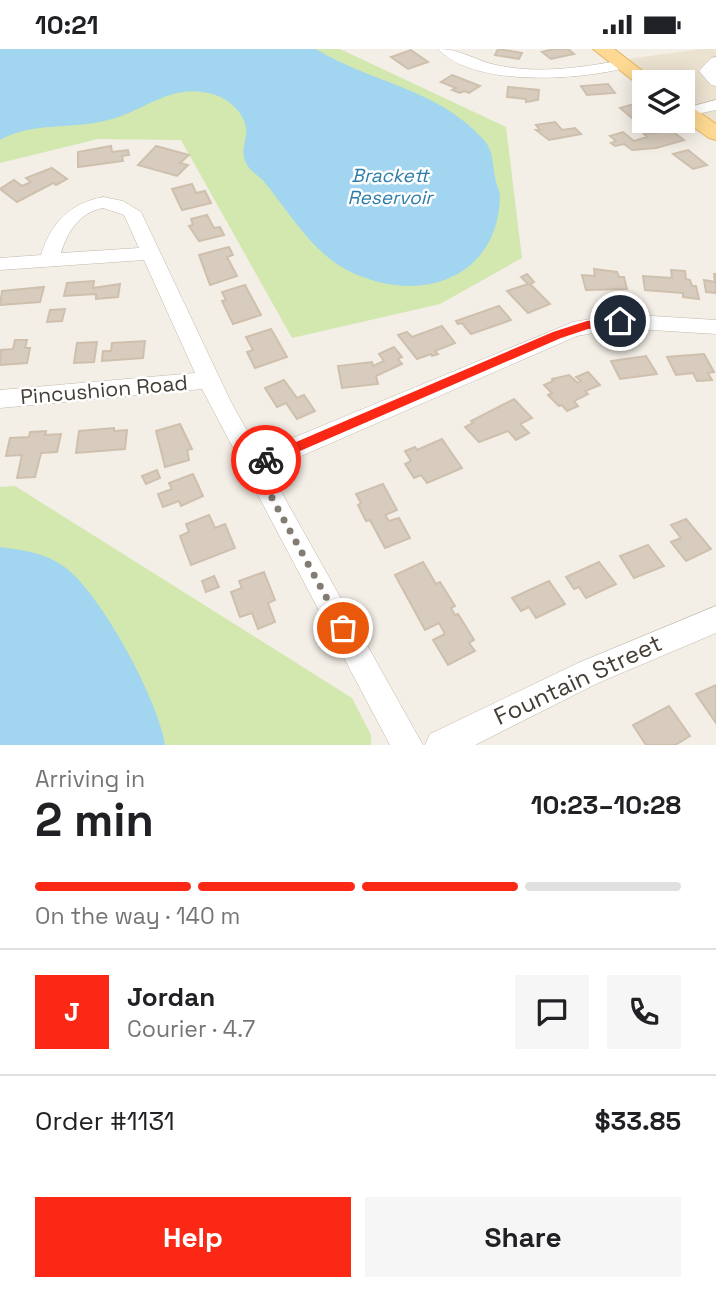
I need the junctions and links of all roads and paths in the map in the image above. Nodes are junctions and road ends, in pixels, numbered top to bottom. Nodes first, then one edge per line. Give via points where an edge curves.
1 (445, 49) edge
2 (602, 49) edge
3 (716, 61) edge
4 (622, 64) junction
5 (632, 72) edge
6 (715, 81) edge
7 (716, 105) edge
8 (695, 109) edge
9 (695, 118) edge
10 (716, 134) edge
11 (152, 253) junction
12 (50, 260) junction
13 (0, 264) edge
14 (716, 327) edge
15 (208, 380) junction
16 (0, 399) edge
17 (254, 465) junction
18 (716, 619) edge
19 (407, 745) edge
20 (441, 745) edge

1 - 4 street via 474,65 513,74
2 - 4 main road
3 - 6 street via 706,71
4 - 5 main road
7 - 8 street
9 - 10 main road
11 - 12 street
11 - 12 street, Pincushion Road via 132,212 106,203 74,212 55,240
11 - 15 street, Pincushion Road
12 - 13 street
14 - 17 street via 620,321 573,329
15 - 16 street, Pincushion Road
15 - 17 street, Pincushion Road
17 - 19 street, Pincushion Road
18 - 20 street, Fountain Street via 588,673

